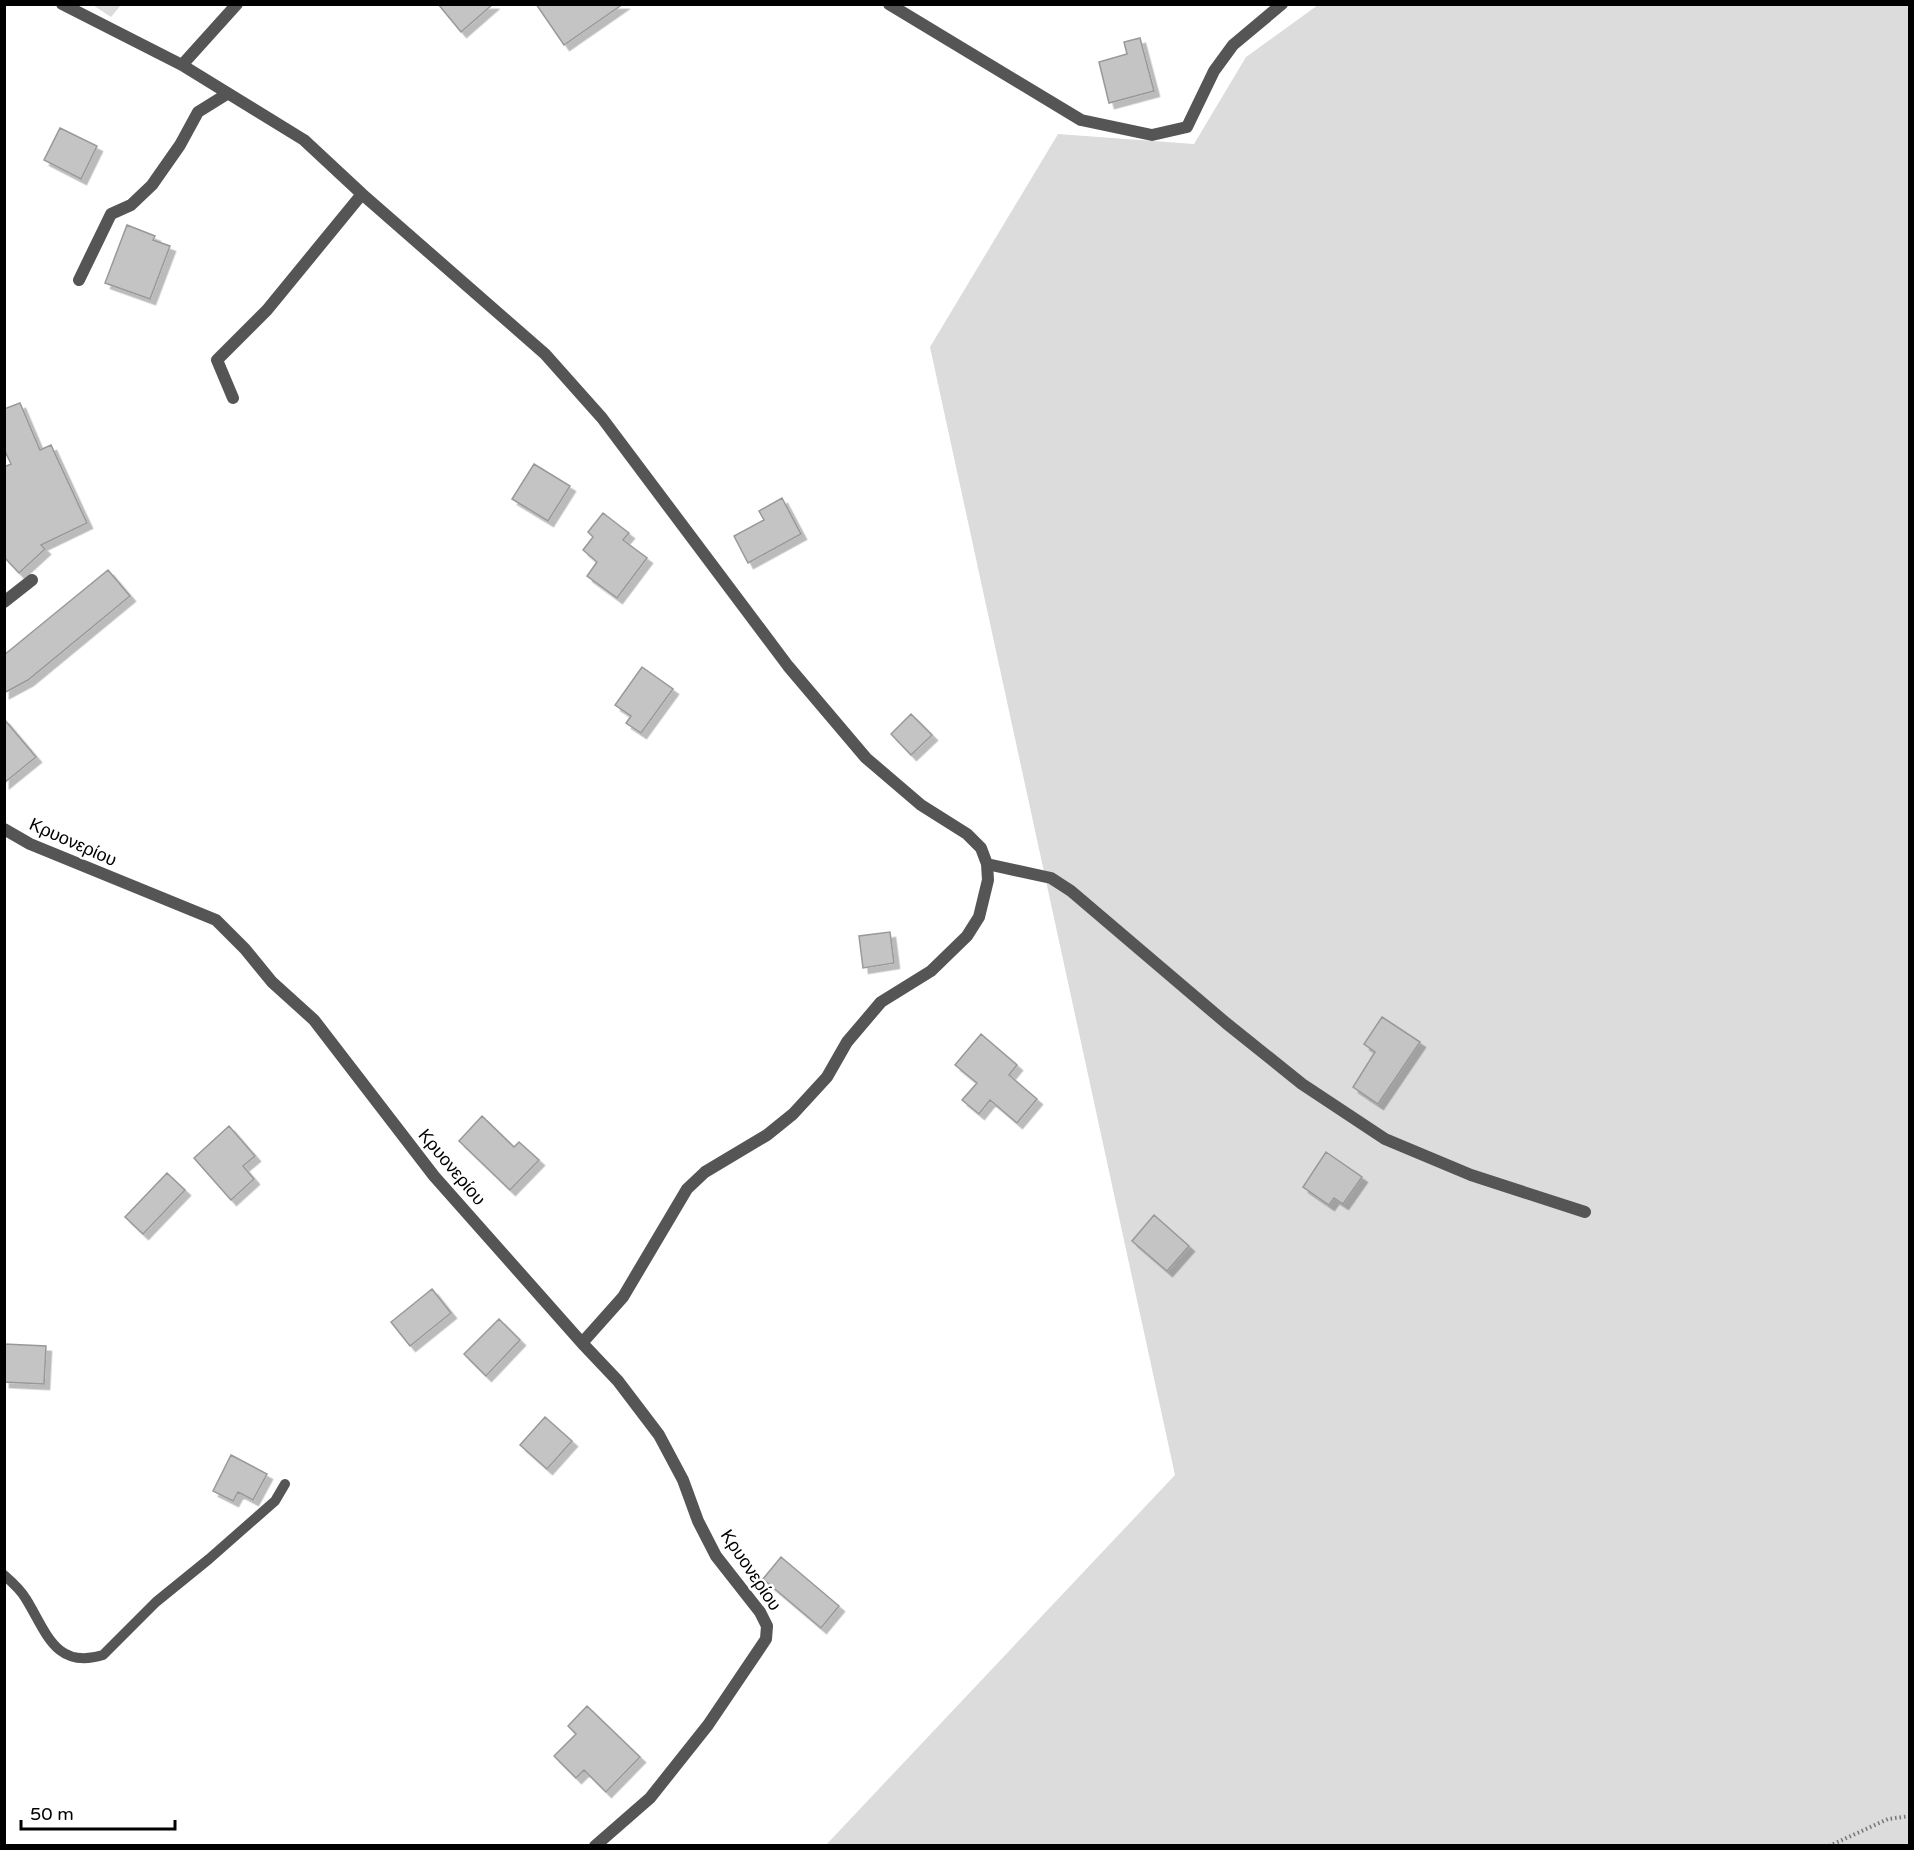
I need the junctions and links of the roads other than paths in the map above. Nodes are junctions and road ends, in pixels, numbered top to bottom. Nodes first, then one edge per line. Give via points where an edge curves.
1 (62, 4) edge
2 (237, 4) edge
3 (889, 4) edge
4 (1282, 4) edge
5 (182, 65) junction
6 (227, 94) junction
7 (362, 194) junction
8 (79, 280) dead end
9 (233, 398) dead end
10 (32, 580) dead end
11 (4, 602) edge
12 (4, 829) edge
13 (987, 864) junction
14 (1585, 1212) dead end
15 (582, 1343) junction
16 (285, 1484) dead end
17 (4, 1575) edge
18 (595, 1845) edge

1 - 5 street
2 - 5 street
3 - 4 street via 1081,120 1152,135 1187,127 1214,71 1233,45
5 - 6 street
6 - 7 street via 304,140
6 - 8 street via 198,112 152,185 131,205 111,214
7 - 9 street via 267,310 217,360
7 - 13 street via 545,354 602,418 788,666 866,758 921,805 967,834 981,849
10 - 11 street
12 - 15 street, Κρυονερίου via 30,844 216,920 272,982 314,1020 434,1176
13 - 14 street via 1051,878 1071,891 1302,1084 1385,1139 1472,1175
13 - 15 street via 988,880 980,917 967,936 931,971 881,1002 848,1042 827,1077 793,1114 705,1172 687,1189 623,1297
15 - 18 street, Κρυονερίου via 618,1381 659,1435 716,1556 767,1626 766,1639 708,1725 650,1798
16 - 17 lane via 275,1501 97,1656 77,1659 63,1652 46,1636 25,1596

